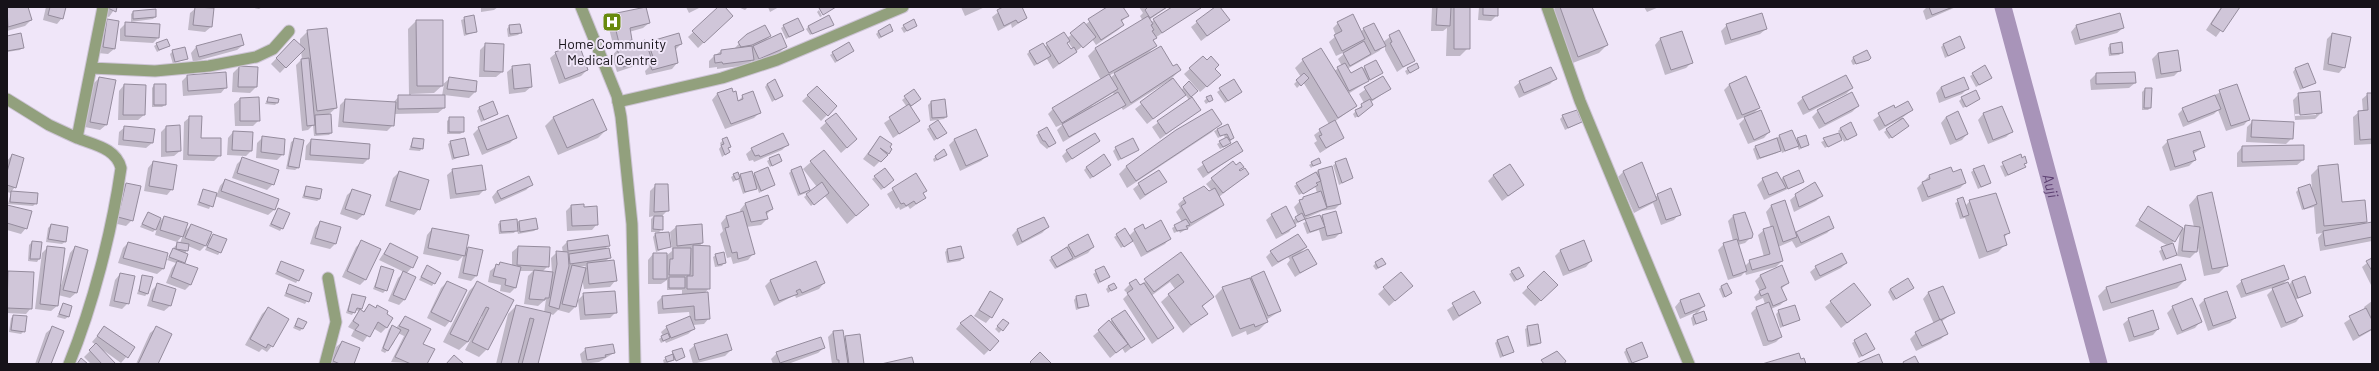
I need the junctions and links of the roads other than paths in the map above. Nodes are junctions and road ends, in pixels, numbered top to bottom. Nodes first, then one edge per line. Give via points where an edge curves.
1 (103, 7) edge
2 (581, 7) edge
3 (903, 7) edge
4 (1546, 7) edge
5 (289, 31) dead end
6 (91, 68) junction
7 (7, 99) edge
8 (618, 102) junction
9 (77, 138) junction
10 (328, 278) dead end
11 (68, 364) edge
12 (325, 364) edge
13 (635, 364) edge
14 (1689, 364) edge

1 - 6 street
2 - 8 street
3 - 8 street via 777,60 722,78
4 - 14 street via 1580,101
5 - 6 street via 273,49 250,59 155,71
6 - 9 street
7 - 9 street via 49,125
8 - 13 street via 632,224
9 - 11 street via 110,151 119,160 122,168 111,224 82,332
10 - 12 street via 336,322

